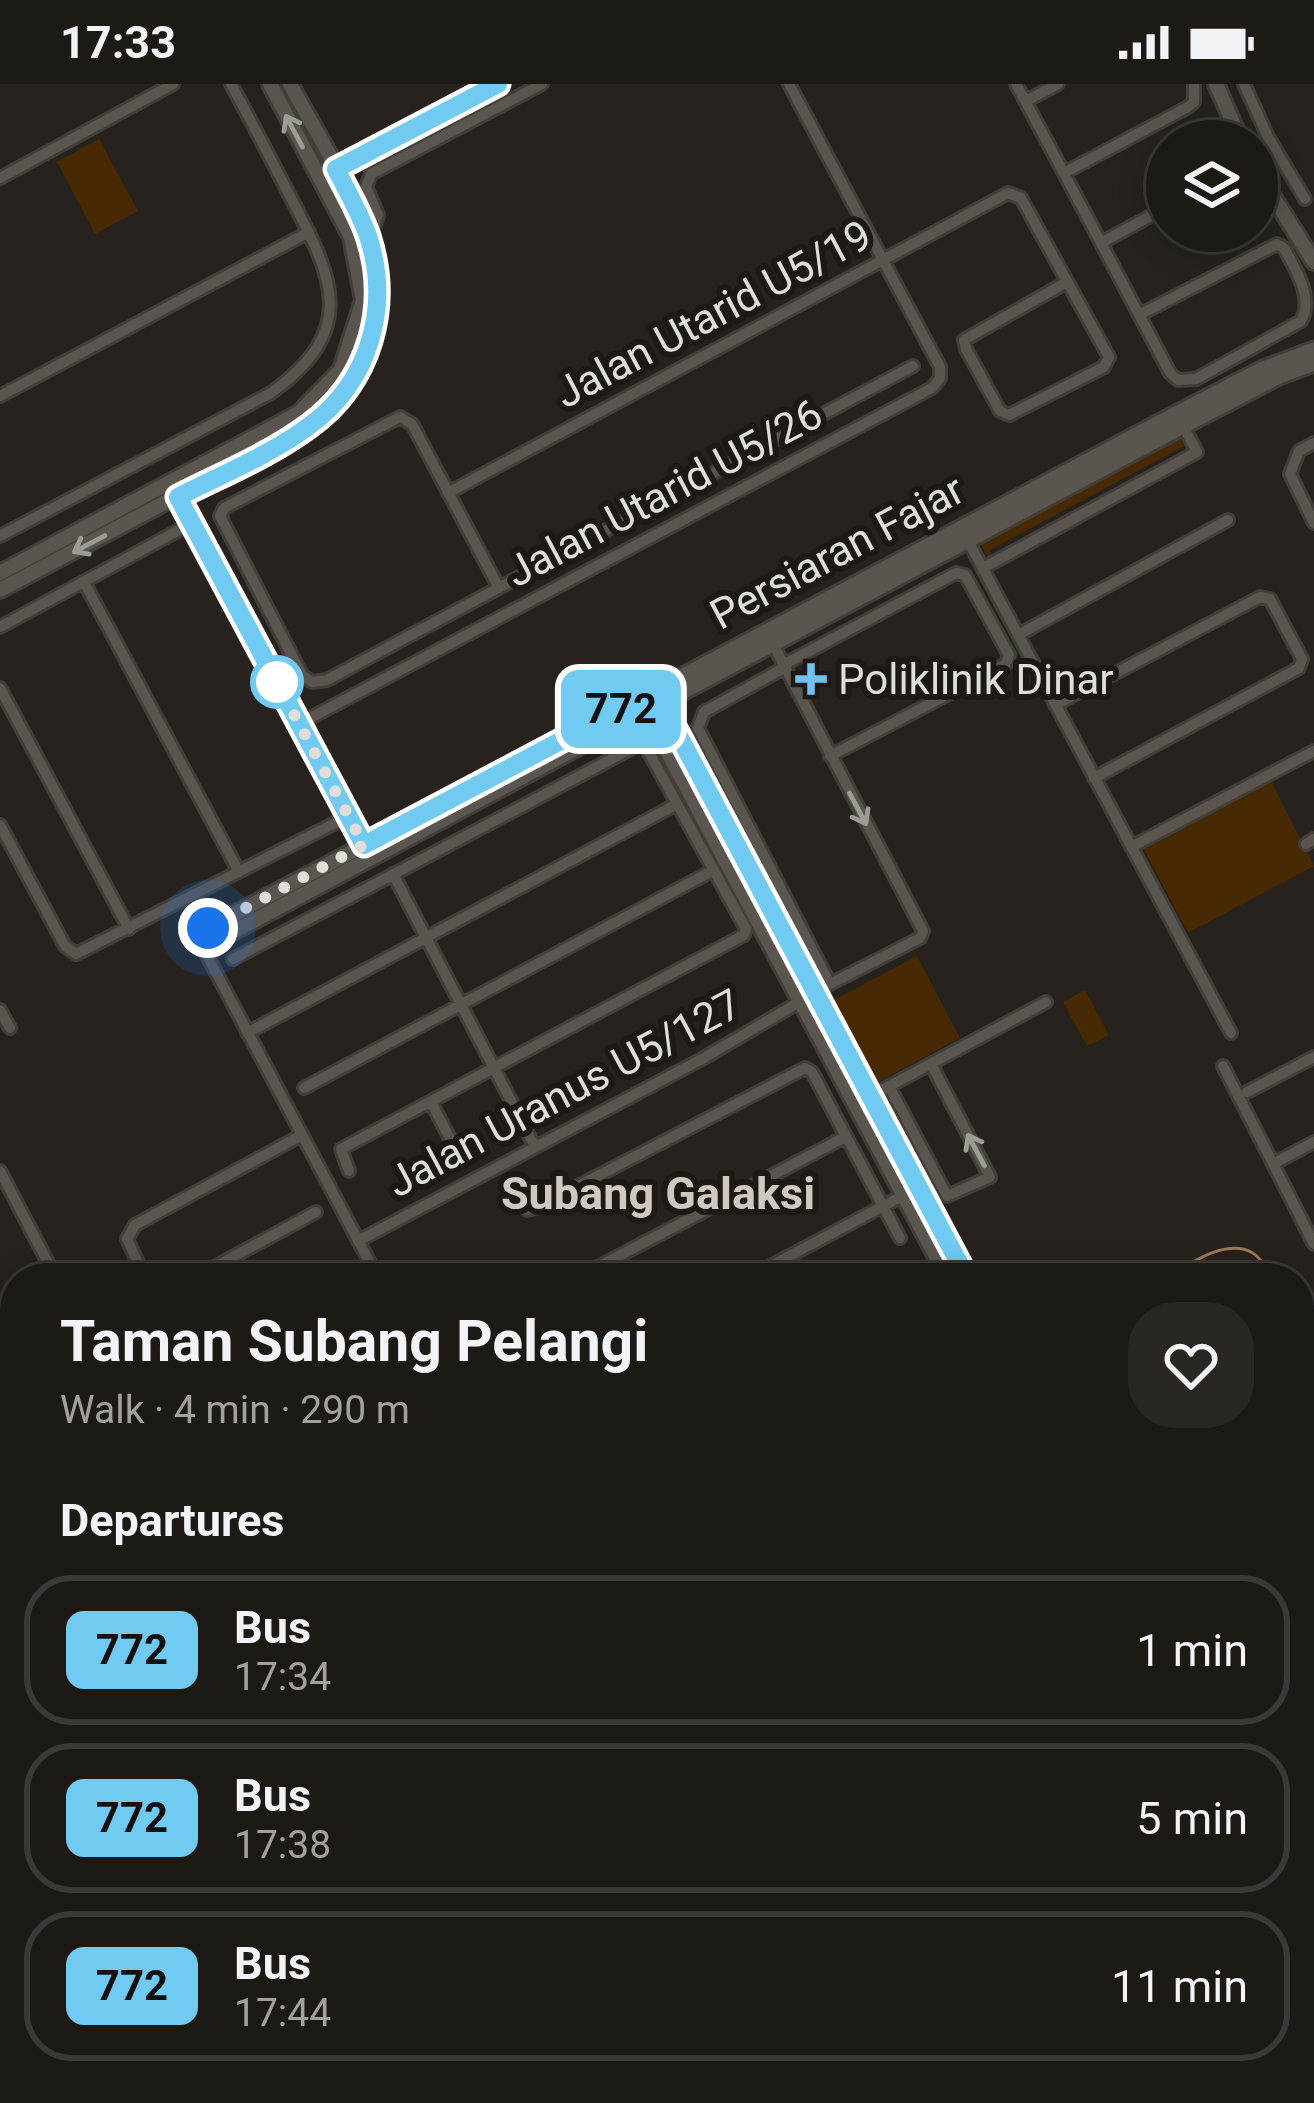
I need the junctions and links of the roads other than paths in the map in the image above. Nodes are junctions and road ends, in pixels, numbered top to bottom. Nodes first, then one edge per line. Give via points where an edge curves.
1 (173, 84) edge
2 (232, 84) edge
3 (270, 84) edge
4 (290, 84) edge
5 (498, 84) edge
6 (542, 84) edge
7 (790, 84) edge
8 (1016, 84) edge
9 (1058, 84) edge
10 (1194, 84) edge
11 (1216, 84) edge
12 (1244, 84) edge
13 (1026, 101) junction
14 (1232, 120) edge
15 (336, 169) junction
16 (1064, 173) junction
17 (319, 177) junction
18 (0, 178) edge
19 (1305, 199) dead end
20 (1278, 205) edge
21 (1146, 219) edge
22 (367, 231) junction
23 (309, 232) junction
24 (1101, 244) junction
25 (884, 261) junction
26 (1314, 262) edge
27 (1067, 282) junction
28 (1139, 315) junction
29 (1311, 353) edge
30 (913, 366) dead end
31 (0, 396) edge
32 (1179, 420) junction
33 (1314, 443) edge
34 (731, 463) junction
35 (169, 481) junction
36 (744, 488) junction
37 (448, 493) junction
38 (178, 497) junction
39 (1228, 520) dead end
40 (192, 523) junction
41 (1314, 523) edge
42 (964, 533) junction
43 (0, 536) edge
44 (983, 568) junction
45 (0, 573) edge
46 (84, 582) junction
47 (499, 588) junction
48 (0, 590) edge
49 (0, 627) edge
50 (1018, 635) junction
51 (405, 638) junction
52 (773, 644) junction
53 (417, 661) junction
54 (784, 667) junction
55 (0, 688) edge
56 (651, 701) junction
57 (1055, 705) junction
58 (299, 724) junction
59 (1314, 751) edge
60 (830, 756) junction
61 (1094, 778) junction
62 (677, 804) junction
63 (462, 810) junction
64 (349, 817) junction
65 (0, 825) edge
66 (364, 845) junction
67 (1131, 847) junction
68 (714, 870) junction
69 (239, 872) junction
70 (393, 874) junction
71 (285, 904) junction
72 (129, 929) junction
73 (426, 938) junction
74 (203, 948) junction
75 (233, 959) dead end
76 (830, 984) junction
77 (807, 997) junction
78 (1046, 1002) dead end
79 (461, 1005) junction
80 (0, 1010) edge
81 (10, 1028) dead end
82 (247, 1033) junction
83 (1232, 1034) dead end
84 (1314, 1057) edge
85 (931, 1064) junction
86 (1223, 1066) dead end
87 (494, 1069) junction
88 (889, 1086) junction
89 (304, 1088) dead end
90 (1246, 1093) dead end
91 (863, 1100) junction
92 (431, 1102) junction
93 (302, 1135) junction
94 (845, 1137) junction
95 (1314, 1142) edge
96 (535, 1147) junction
97 (461, 1160) dead end
98 (1273, 1163) junction
99 (349, 1171) dead end
100 (0, 1172) edge
101 (509, 1187) dead end
102 (904, 1195) junction
103 (883, 1207) junction
104 (316, 1212) dead end
105 (900, 1238) dead end
106 (358, 1241) junction
107 (1314, 1244) edge
108 (48, 1263) edge
109 (138, 1263) edge
110 (222, 1263) edge
111 (370, 1263) edge
112 (606, 1263) edge
113 (777, 1263) edge
114 (940, 1263) edge
115 (958, 1263) edge

1 - 18 street
2 - 23 street
17 -> 3 street
4 - 15 street
5 - 15 street
6 - 22 street via 371,174 366,187 378,215
7 - 25 street
8 - 13 street
9 - 13 street
10 - 16 street via 1188,107
11 - 14 street
12 - 19 street
13 - 16 street
15 - 17 street
15 - 22 street
16 - 24 street
17 - 35 street via 350,237 363,299 341,370 299,413
20 - 26 street
21 - 24 street
22 - 38 street via 379,310 350,386 311,425
23 - 31 street
23 - 43 street via 325,265 331,309 320,343 298,371 271,393
24 - 28 street
25 - 27 street, Jalan Utarid U5/19 via 1009,193 1022,198
25 - 36 street, Jalan Utarid U5/26 via 940,377
25 - 37 street, Jalan Utarid U5/19
27 - 27 street via 1109,357 1104,368 1010,416 964,340
28 - 28 street via 1170,373 1196,379 1306,316 1308,295 1277,244
29 - 32 main road, Persiaran Fajar
30 - 34 street
32 - 42 main road, Persiaran Fajar
32 - 44 street via 1197,452
33 - 41 street via 1299,451 1290,474
34 - 36 street
34 - 47 street
35 - 38 street
35 - 45 street
36 - 53 street, Jalan Utarid U5/26
37 - 47 street
37 - 51 street via 412,424 400,417 224,508 221,522 302,675 327,680
38 - 40 street
38 -> 48 street
39 - 50 street
40 - 46 street
40 - 58 street
42 - 44 street
42 - 52 main road, Persiaran Fajar
42 - 56 main road, Persiaran Fajar
44 - 50 street
46 - 49 street
46 - 69 street
47 - 51 street
50 - 57 street
51 - 53 street
52 - 54 street
52 - 56 main road, Persiaran Fajar
53 - 58 street, Jalan Utarid U5/26
54 - 60 street
54 - 60 street via 956,573 1009,656
54 - 76 street via 704,712 698,728
55 - 72 street
56 - 63 street, Persiaran Fajar
56 - 66 street, Persiaran Fajar
56 - 77 main road
57 - 61 street
57 - 61 street via 1260,598 1270,599 1286,628 1299,668
58 - 64 street
59 - 67 street
60 -> 76 street, Jalan Uranus U5/127 via 923,931
61 - 67 street
62 - 68 street
62 - 70 street via 640,744
62 - 73 street
63 - 66 street via 382,846
63 - 71 street, Persiaran Fajar
64 - 66 street
64 - 69 street
65 - 72 street via 65,946 76,954
66 - 71 street via 361,856
66 - 74 street, Persiaran Fajar via 208,928
67 - 83 street
68 - 79 street
68 - 87 street via 746,932
69 - 72 street
70 - 73 street
70 - 75 street
71 - 74 street, Persiaran Fajar
73 - 79 street
73 - 82 street
74 - 82 street
76 - 77 street, Jalan Uranus U5/127
77 - 91 main road
77 - 96 street, Jalan Uranus U5/127
78 - 85 street
79 - 87 street
79 - 89 street
80 - 81 street
82 - 93 street
84 - 90 street
85 - 88 street
88 -> 85 street via 947,1196 990,1177
86 - 98 street
87 - 92 street
87 - 96 street
88 - 91 street
91 - 102 main road
91 - 115 main road
92 - 97 street
92 - 99 street via 341,1149
93 - 106 street
93 - 109 street via 135,1225 127,1239
94 - 101 street via 805,1068 536,1208 521,1206
94 - 103 street
94 - 112 street
95 - 98 street
96 - 106 street, Jalan Uranus U5/127
98 - 107 street
100 - 108 street
102 - 103 street
102 - 114 main road
103 - 105 street
103 - 113 street
104 - 110 street
106 - 111 street

